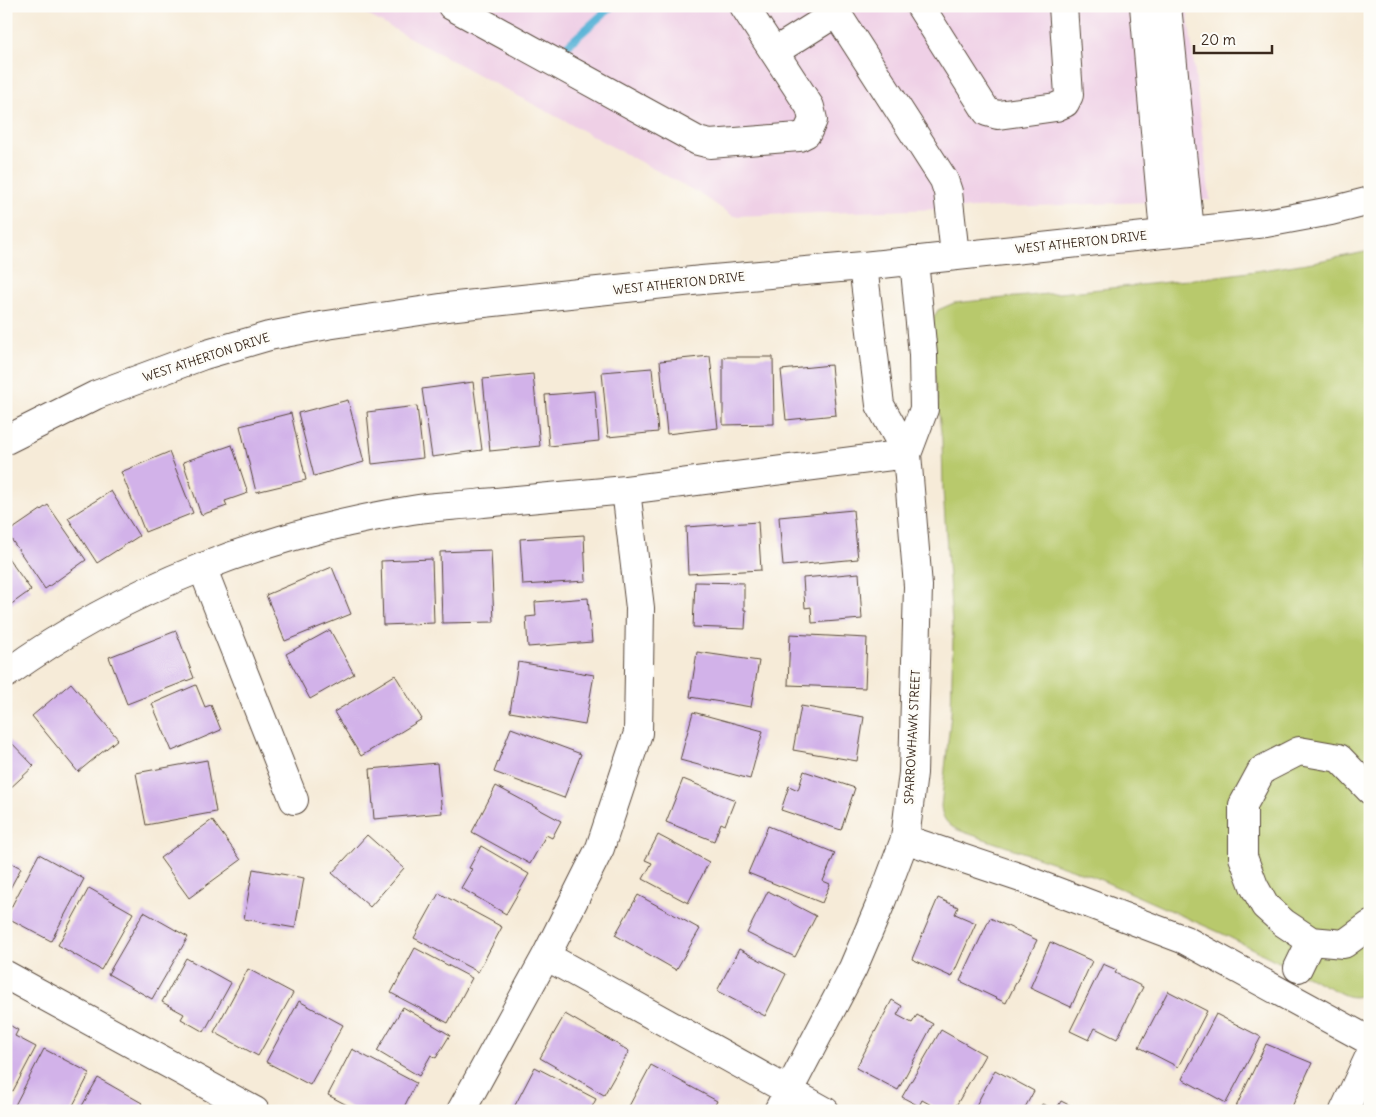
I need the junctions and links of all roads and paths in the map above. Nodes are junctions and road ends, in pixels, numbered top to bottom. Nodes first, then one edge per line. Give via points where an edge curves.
1 (744, 6) edge
2 (920, 6) edge
3 (1063, 6) edge
4 (1144, 6) edge
5 (1167, 6) edge
6 (464, 8) edge
7 (834, 9) edge
8 (774, 52) junction
9 (1370, 201) edge
10 (1177, 232) junction
11 (954, 255) junction
12 (914, 260) junction
13 (863, 266) junction
14 (6, 440) edge
15 (907, 454) junction
16 (626, 490) junction
17 (202, 566) junction
18 (6, 674) edge
19 (1370, 790) edge
20 (294, 800) dead end
21 (905, 839) junction
22 (1370, 925) edge
23 (1312, 941) junction
24 (546, 956) junction
25 (1298, 968) dead end
26 (6, 975) edge
27 (1370, 1042) edge
28 (1370, 1055) edge
29 (784, 1101) edge
30 (255, 1111) edge
31 (461, 1111) edge
32 (825, 1111) edge
33 (1344, 1111) edge

1 - 8 street
2 - 3 street via 986,112 998,115 1065,103 1069,95
4 - 10 street
5 - 10 street
6 - 8 street via 684,134 710,144 798,137 808,133 813,120 810,107
7 - 8 street
7 - 11 street via 944,180
9 - 10 street, WEST ATHERTON DRIVE via 1266,223
10 - 11 street, WEST ATHERTON DRIVE
11 - 12 street, WEST ATHERTON DRIVE
12 - 13 street, WEST ATHERTON DRIVE
12 - 15 street via 923,355 924,408
13 - 14 street, WEST ATHERTON DRIVE via 448,306 269,336 204,355 96,395
13 - 15 street via 880,405
15 - 16 street
15 - 21 street, SPARROWHAWK STREET via 918,586 913,773
16 - 17 street via 412,510 303,532
16 - 24 street via 640,608 638,733 600,848
17 - 18 street via 116,606
17 - 20 street
19 - 23 street via 1339,758 1299,751 1262,770 1244,805 1243,857 1254,886 1265,906
21 - 27 street via 1021,878 1185,940
21 - 29 street, SPARROWHAWK STREET via 853,968
22 - 23 street via 1344,944
23 - 25 street
24 - 29 street
24 - 31 street
26 - 30 street
28 - 33 street
29 - 32 street

